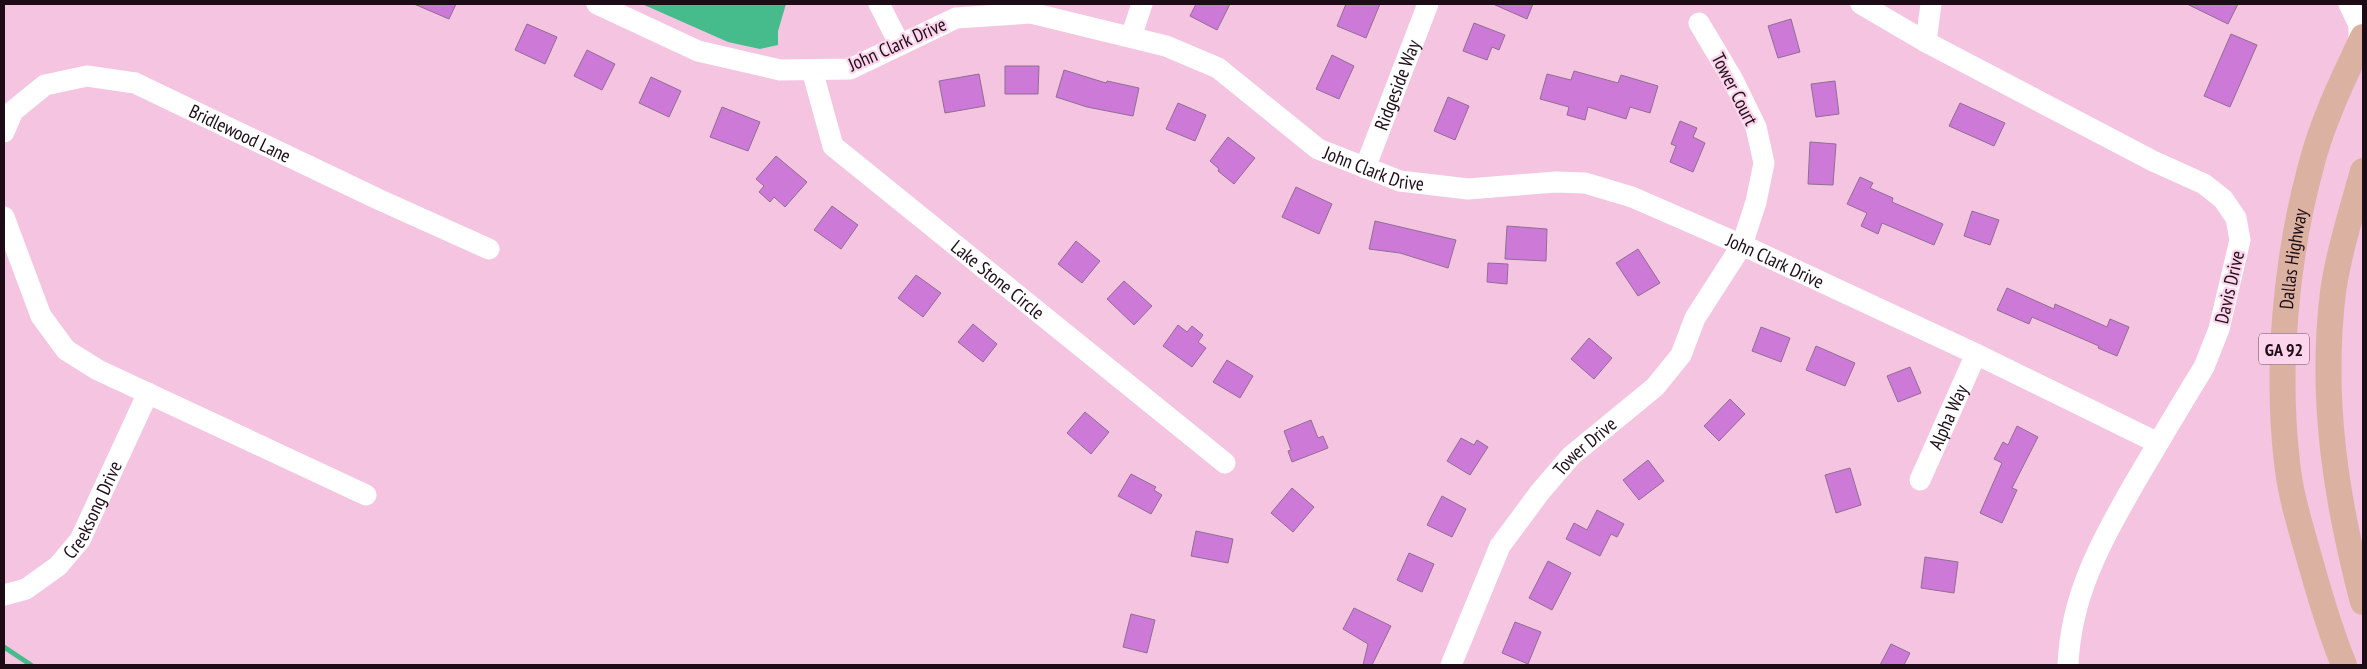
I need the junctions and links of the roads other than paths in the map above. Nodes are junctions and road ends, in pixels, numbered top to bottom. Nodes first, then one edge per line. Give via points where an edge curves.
1 (597, 4) edge
2 (879, 4) edge
3 (1142, 4) edge
4 (1428, 4) edge
5 (1861, 4) edge
6 (1931, 4) edge
7 (2349, 4) edge
8 (1699, 23) dead end
9 (1131, 37) junction
10 (2361, 41) edge
11 (1926, 42) junction
12 (900, 45) junction
13 (812, 70) junction
14 (8, 107) edge
15 (4, 132) edge
16 (1365, 168) junction
17 (2363, 171) edge
18 (4, 217) edge
19 (1742, 245) junction
20 (489, 249) dead end
21 (1976, 354) junction
22 (148, 393) junction
23 (2158, 443) junction
24 (1225, 463) dead end
25 (1920, 480) dead end
26 (366, 495) dead end
27 (4, 595) edge
28 (2363, 602) edge
29 (1451, 665) edge
30 (2068, 665) edge
31 (2344, 665) edge

1 - 13 street, John Clark Drive via 698,51 780,70
2 - 12 street
3 - 9 street
4 - 16 street, Ridgeside Way
5 - 11 street, Davis Drive
6 - 11 street
7 - 10 street via 2359,25
8 - 19 street, Tower Court via 1756,127 1764,164
9 - 12 street, John Clark Drive via 1032,13 956,18
9 - 16 street, John Clark Drive via 1166,46 1218,68 1318,149
10 - 31 main road, Dallas Highway / GA 92 via 2310,169 2289,276 2284,365 2287,463 2317,585
11 - 23 street, Davis Drive via 2153,161 2204,184 2223,199 2236,218 2240,240 2214,345
12 - 13 street, John Clark Drive via 850,69
13 - 24 street, Lake Stone Circle via 833,146
14 - 15 street, Bridlewood Lane
14 - 20 street, Bridlewood Lane via 45,85 87,76 135,83
16 - 19 street, John Clark Drive via 1400,181 1468,189 1585,183 1632,197
17 - 28 main road, GA 92 via 2343,239 2333,292 2328,387 2334,465 2344,527
18 - 22 street via 40,316 66,350 98,370
19 - 21 street, John Clark Drive
19 - 29 street, Tower Drive via 1695,318 1681,355 1655,387 1572,456 1500,546
21 - 23 street, John Clark Drive
21 - 25 street, Alpha Way
22 - 26 street
22 - 27 street, Creeksong Drive via 80,540 58,566 42,578 26,589
23 - 30 street, Davis Drive via 2104,535 2089,568 2075,610

